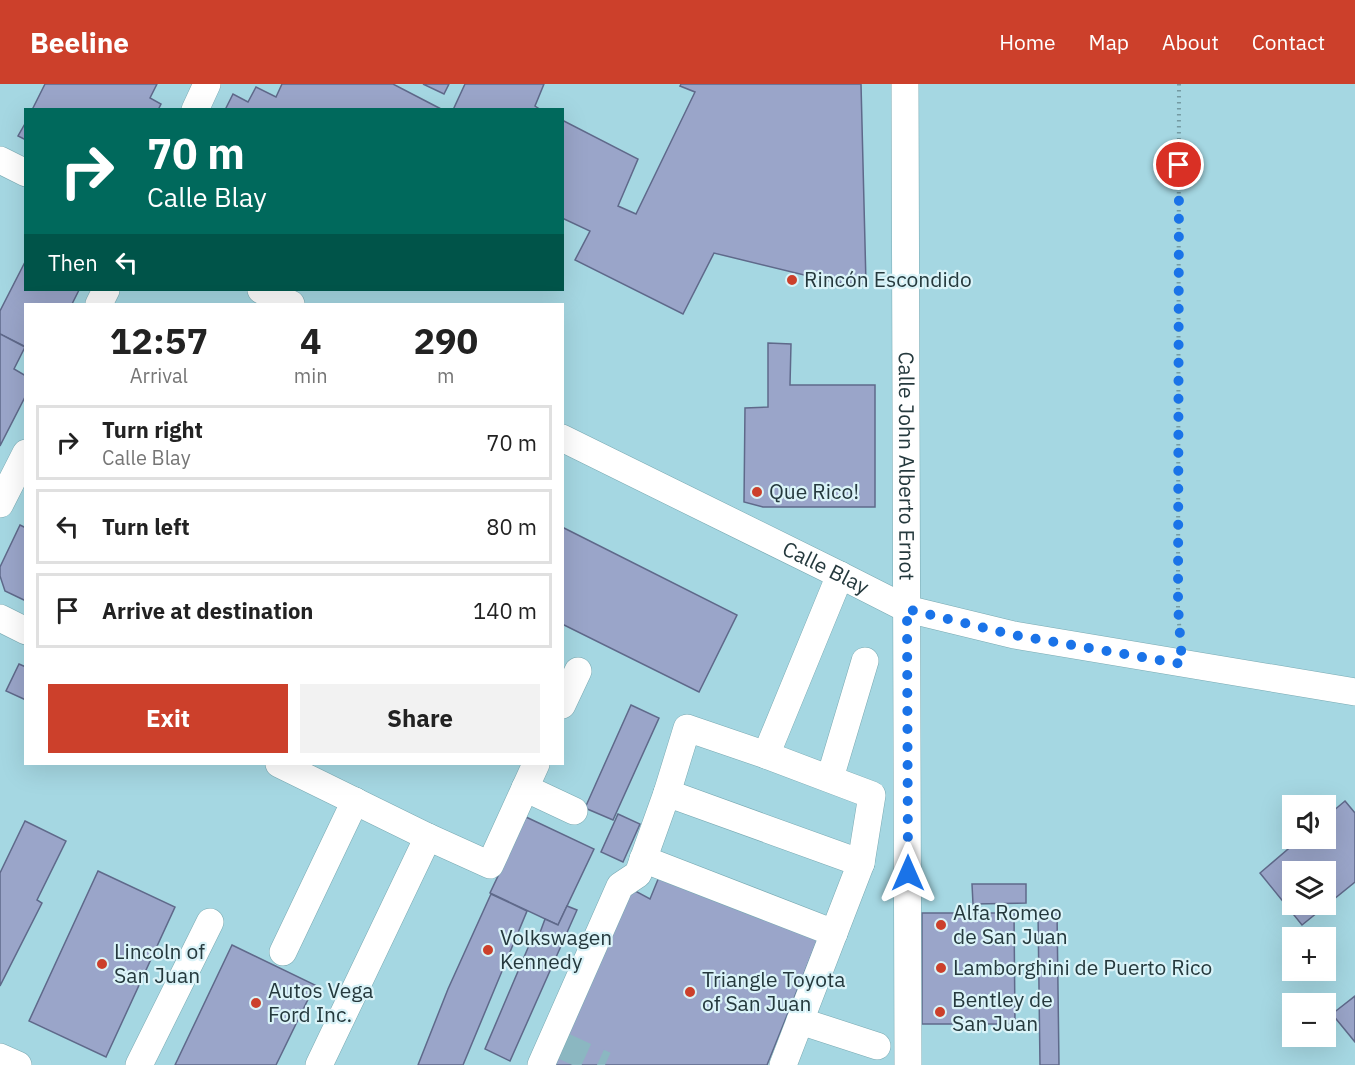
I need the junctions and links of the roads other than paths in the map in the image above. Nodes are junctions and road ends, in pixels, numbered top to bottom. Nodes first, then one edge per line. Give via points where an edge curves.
1 (207, 84) edge
2 (906, 84) edge
3 (196, 108) edge
4 (0, 160) edge
5 (24, 172) edge
6 (263, 291) edge
7 (289, 303) edge
8 (564, 439) edge
9 (24, 457) edge
10 (0, 504) edge
11 (840, 575) junction
12 (907, 609) junction
13 (0, 618) edge
14 (24, 630) edge
15 (865, 661) dead end
16 (578, 671) dead end
17 (1355, 692) edge
18 (564, 701) edge
19 (766, 755) junction
20 (281, 765) edge
21 (536, 765) edge
22 (830, 778) junction
23 (525, 788) junction
24 (667, 793) junction
25 (355, 801) junction
26 (574, 811) dead end
27 (428, 837) junction
28 (643, 859) junction
29 (861, 863) junction
30 (210, 922) dead end
31 (834, 933) junction
32 (283, 952) dead end
33 (800, 1021) junction
34 (877, 1046) dead end
35 (551, 1051) edge
36 (0, 1057) edge
37 (18, 1065) edge
38 (139, 1065) edge
39 (319, 1065) edge
40 (783, 1065) edge
41 (908, 1065) edge

1 - 3 street
2 - 12 street, Calle John Alberto Ernot
4 - 5 street
6 - 7 street
8 - 11 street, Calle Blay
9 - 10 street
11 - 12 street, Calle Blay
11 - 19 street
12 - 17 street, Calle Blay via 1014,635
12 - 41 street, Calle John Alberto Ernot
13 - 14 street
15 - 22 street
16 - 18 street
19 - 22 street
19 - 24 street via 687,728
20 - 25 street
21 - 23 street
22 - 29 street via 872,795
23 - 26 street
23 - 27 street via 490,865
24 - 28 street
24 - 29 street
25 - 27 street
25 - 32 street
27 - 39 street
28 - 31 street
28 - 35 street via 638,874 620,886
29 - 31 street
30 - 38 street
31 - 33 street
33 - 34 street
33 - 40 street
36 - 37 street

